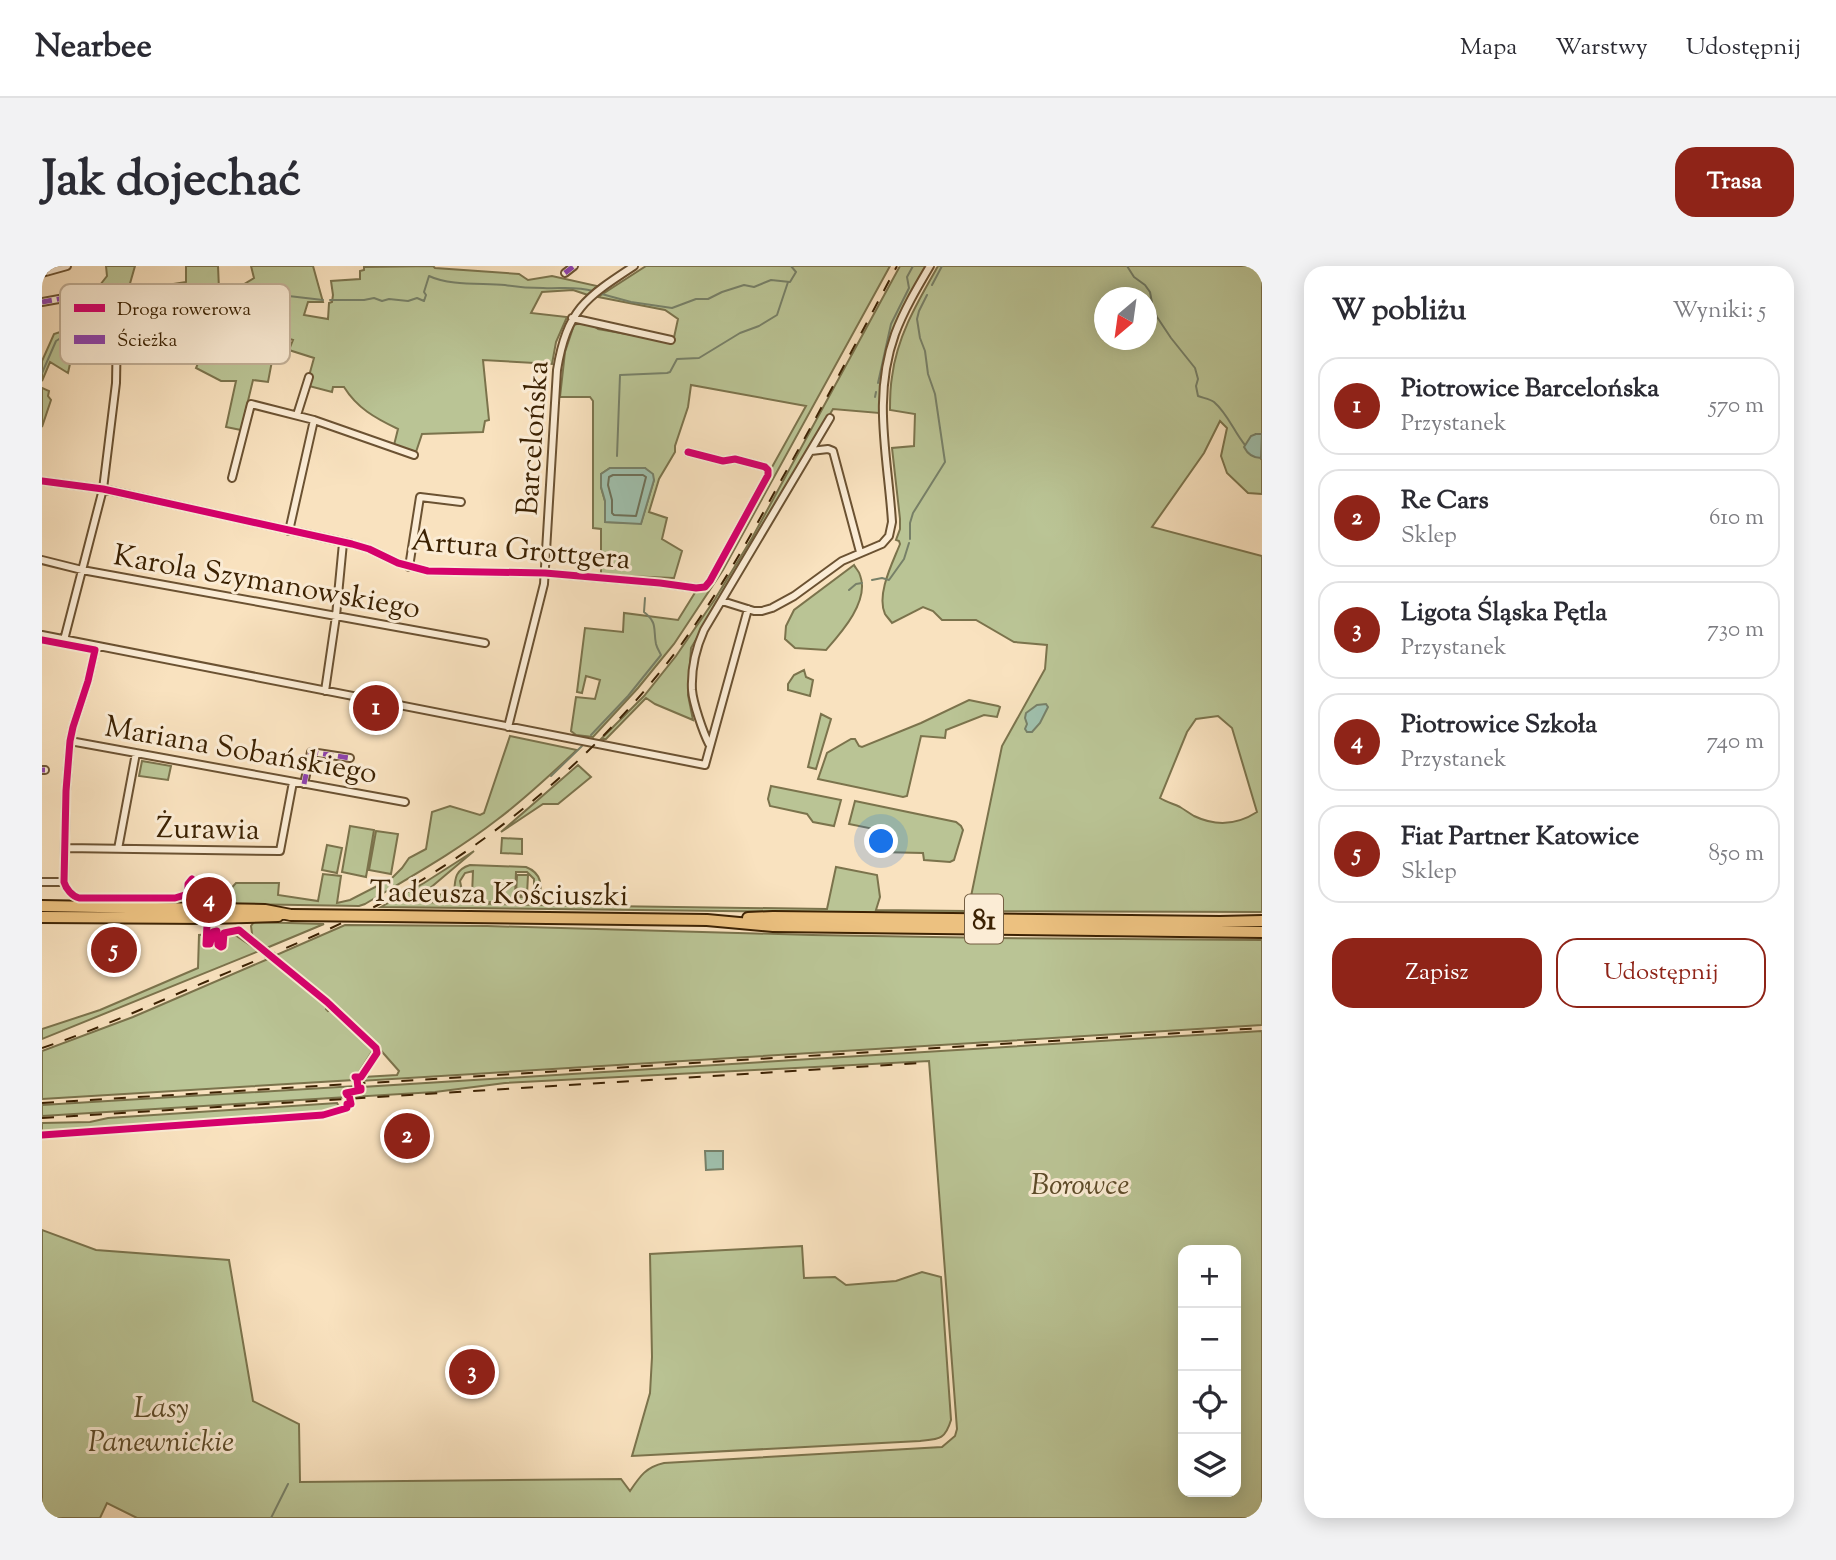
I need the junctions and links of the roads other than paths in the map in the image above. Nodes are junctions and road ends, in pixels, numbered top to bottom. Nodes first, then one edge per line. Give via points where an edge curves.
1 (66, 266) edge
2 (574, 266) edge
3 (634, 266) edge
4 (930, 266) edge
5 (43, 270) edge
6 (565, 273) dead end
7 (60, 299) edge
8 (42, 302) edge
9 (572, 318) junction
10 (671, 340) dead end
11 (116, 364) edge
12 (309, 377) dead end
13 (297, 415) junction
14 (830, 418) dead end
15 (314, 420) junction
16 (811, 451) junction
17 (688, 452) dead end
18 (414, 455) dead end
19 (232, 478) dead end
20 (42, 481) edge
21 (103, 489) junction
22 (461, 502) dead end
23 (289, 531) junction
24 (343, 543) junction
25 (860, 552) junction
26 (42, 560) edge
27 (409, 567) junction
28 (82, 570) junction
29 (545, 573) junction
30 (722, 601) junction
31 (748, 609) junction
32 (336, 616) junction
33 (42, 635) edge
34 (64, 640) junction
35 (485, 643) dead end
36 (96, 646) junction
37 (325, 691) junction
38 (508, 727) junction
39 (70, 741) junction
40 (710, 745) junction
41 (136, 753) junction
42 (350, 758) dead end
43 (293, 782) junction
44 (304, 784) junction
45 (405, 802) dead end
46 (65, 848) junction
47 (118, 849) junction
48 (42, 882) edge
49 (42, 906) edge
50 (291, 915) junction
51 (42, 917) edge
52 (707, 920) junction
53 (1262, 921) edge
54 (1262, 932) edge

1 - 5 street
2 - 6 street
3 - 9 street, Barcelońska via 602,287
4 - 25 street via 901,320 885,375 882,423 890,532 876,547
7 - 8 street
9 - 10 street
9 - 29 street, Barcelońska via 557,370
11 - 21 street
12 - 13 street
13 - 15 street
13 - 19 street via 251,404
14 - 16 street
15 - 18 street
15 - 23 street
16 - 25 street via 833,450
16 - 30 street
17 - 29 street, Artura Grottgera via 768,470 741,528 705,587
20 - 21 street, Artura Grottgera
21 - 23 street, Artura Grottgera
21 - 28 street
22 - 27 street, Artura Grottgera via 420,497
23 - 24 street, Artura Grottgera
24 - 27 street, Artura Grottgera
24 - 32 street
25 - 31 street via 774,607
26 - 28 street, Karola Szymanowskiego
27 - 29 street, Artura Grottgera
28 - 32 street, Karola Szymanowskiego
28 - 34 street
29 - 38 street, Barcelońska
30 - 31 street
30 - 40 street via 704,630 694,663 692,692
31 - 40 street
32 - 35 street, Karola Szymanowskiego
32 - 37 street
33 - 34 street
34 - 36 street
36 - 37 street
36 - 39 street
37 - 38 street
38 - 40 street via 705,765
39 - 41 street, Mariana Sobańskiego
39 - 46 street
41 - 43 street, Mariana Sobańskiego
41 - 47 street
42 - 44 street via 311,752
43 - 44 street, Mariana Sobańskiego
43 - 47 street, Żurawia via 280,851
44 - 45 street, Mariana Sobańskiego
46 - 47 street, Żurawia
46 - 48 street via 64,883
49 - 50 main road, Tadeusza Kościuszki / 81 via 265,910
50 - 51 main road, Tadeusza Kościuszki / 81
50 - 52 main road, Tadeusza Kościuszki / 81, bridge
52 - 53 main road, Tadeusza Kościuszki / 81
52 - 54 main road, Tadeusza Kościuszki / 81 via 773,926

